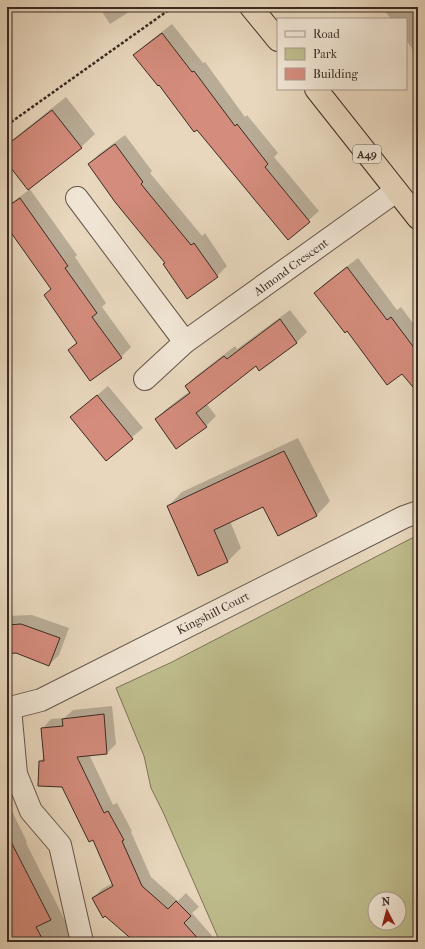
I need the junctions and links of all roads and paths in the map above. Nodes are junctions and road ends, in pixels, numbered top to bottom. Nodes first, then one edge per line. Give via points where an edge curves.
1 (174, 7) edge
2 (251, 7) edge
3 (277, 39) edge
4 (317, 90) edge
5 (7, 125) edge
6 (396, 191) junction
7 (77, 198) dead end
8 (418, 218) edge
9 (185, 342) junction
10 (145, 379) dead end
11 (418, 512) edge
12 (8, 708) edge
13 (82, 942) edge

1 - 5 path
2 - 3 highway
4 - 6 highway, A49
6 - 8 highway, A49
6 - 9 street, Almond Crescent
7 - 9 street
9 - 10 street, Almond Crescent
11 - 12 street, Kingshill Court via 41,700
12 - 13 street via 16,774 31,811 60,845

